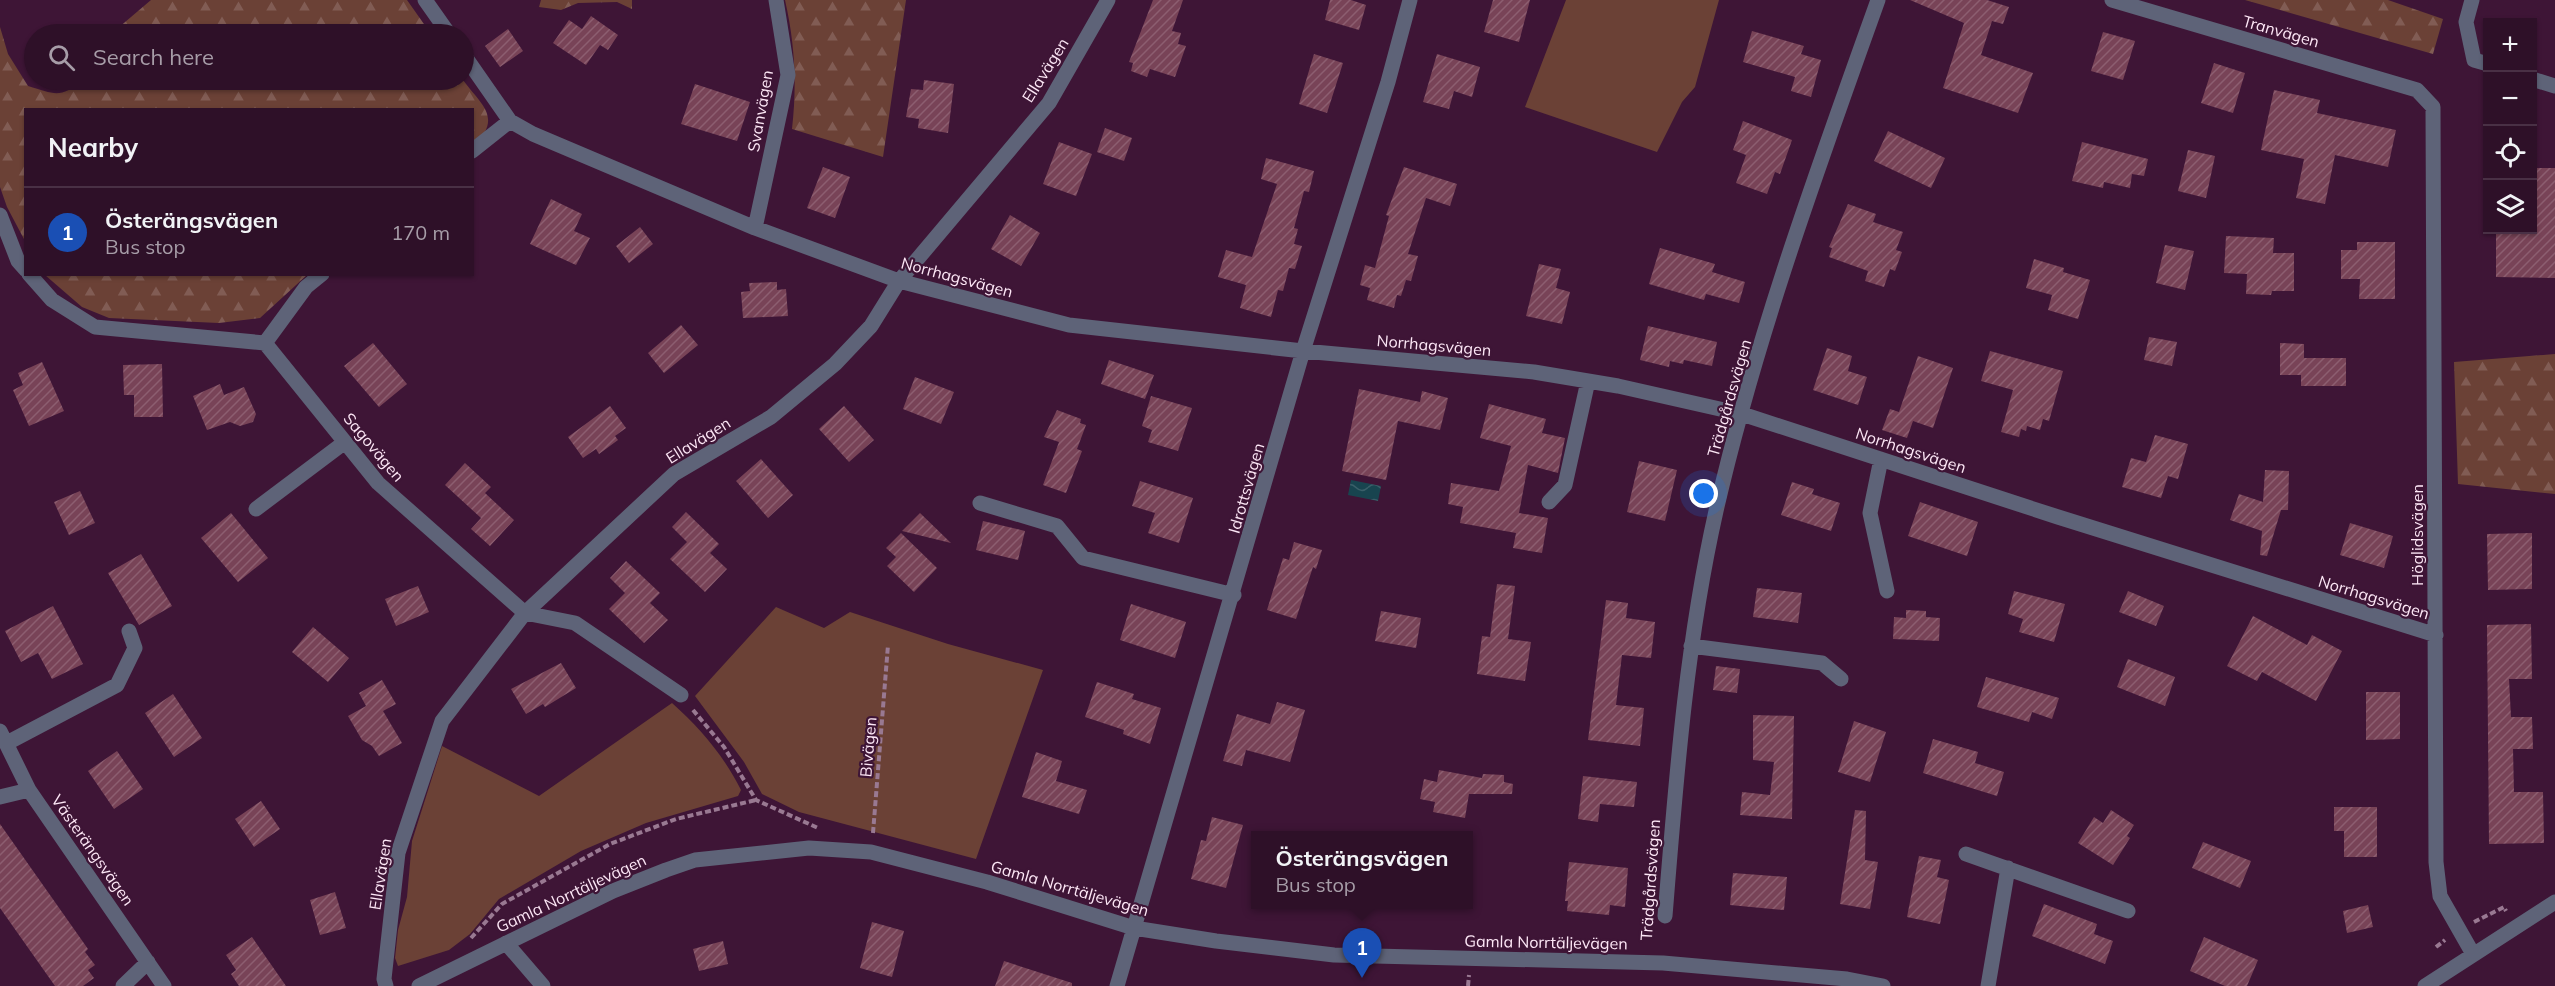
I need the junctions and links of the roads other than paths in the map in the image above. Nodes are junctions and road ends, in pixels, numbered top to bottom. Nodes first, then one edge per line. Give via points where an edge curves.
1 (425, 0) edge
2 (776, 0) edge
3 (1108, 0) edge
4 (1410, 0) edge
5 (1878, 0) edge
6 (2112, 0) edge
7 (2472, 0) edge
8 (442, 24) edge
9 (2483, 63) edge
10 (474, 69) edge
11 (2537, 81) edge
12 (2555, 86) edge
13 (2433, 107) joint
14 (510, 121) junction
15 (474, 149) edge
16 (0, 215) edge
17 (755, 228) junction
18 (24, 268) edge
19 (31, 276) edge
20 (320, 276) edge
21 (899, 281) junction
22 (265, 343) junction
23 (1304, 351) junction
24 (1588, 381) junction
25 (1742, 414) junction
26 (345, 442) junction
27 (1881, 459) junction
28 (1549, 502) dead end
29 (980, 503) dead end
30 (256, 509) dead end
31 (1887, 591) dead end
32 (1234, 596) junction
33 (525, 613) junction
34 (129, 631) dead end
35 (2436, 635) junction
36 (1691, 646) junction
37 (1841, 679) dead end
38 (681, 695) road end
39 (3, 737) edge
40 (29, 790) junction
41 (0, 797) edge
42 (1966, 854) dead end
43 (2008, 868) junction
44 (2555, 902) edge
45 (2128, 911) dead end
46 (1665, 916) dead end
47 (1134, 928) junction
48 (506, 943) junction
49 (2473, 954) junction
50 (148, 962) junction
51 (123, 986) edge
52 (164, 986) edge
53 (386, 986) edge
54 (418, 986) edge
55 (543, 986) edge
56 (1118, 986) edge
57 (1883, 986) edge
58 (1988, 986) edge
59 (2425, 986) edge

1 - 8 street
2 - 17 street, Svanvägen via 788,75
3 - 21 street, Ellavägen via 1049,103
4 - 23 street, Idrottsvägen
5 - 25 street, Trädgårdsvägen via 1794,236
6 - 13 street, Tranvägen via 2417,90
7 - 9 street via 2466,22 2474,60
10 - 14 street, Norrhagsvägen
11 - 12 street
13 - 35 street, Höglidsvägen
14 - 15 street
14 - 17 street, Norrhagsvägen
16 - 18 street
17 - 21 street, Norrhagsvägen
19 - 22 street via 52,300 95,327
20 - 22 street via 306,287
21 - 23 street, Norrhagsvägen via 1069,325
21 - 33 street, Ellavägen via 871,326 834,363 771,417 674,474
22 - 26 street, Sagovägen
23 - 24 street, Norrhagsvägen via 1534,372
23 - 32 street, Idrottsvägen
24 - 25 street, Norrhagsvägen
24 - 28 street via 1565,485
25 - 27 street, Norrhagsvägen
25 - 36 street, Trädgårdsvägen via 1716,512
26 - 30 street
26 - 33 street, Sagovägen via 378,483
27 - 31 street via 1870,513
27 - 35 street, Norrhagsvägen
29 - 32 street via 1057,526 1083,558
32 - 47 street, Idrottsvägen
33 - 38 street via 575,623
33 - 53 street, Ellavägen via 442,721 398,853
34 - 39 street via 135,648 117,685
35 - 49 street, Höglidsvägen via 2436,862 2440,896
36 - 37 street via 1822,663
36 - 46 street, Trädgårdsvägen
39 - 40 street, Västerängsvägen
40 - 41 street
40 - 50 street, Västerängsvägen
42 - 43 street
43 - 45 street
43 - 58 street
44 - 49 street
47 - 48 street, Gamla Norrtäljevägen via 987,882 871,852 809,848 695,860 613,891
47 - 56 street, Idrottsvägen
47 - 57 street, Gamla Norrtäljevägen via 1334,955 1663,963 1847,979
48 - 54 street, Gamla Norrtäljevägen
48 - 55 street
49 - 59 street
50 - 51 street
50 - 52 street, Västerängsvägen

